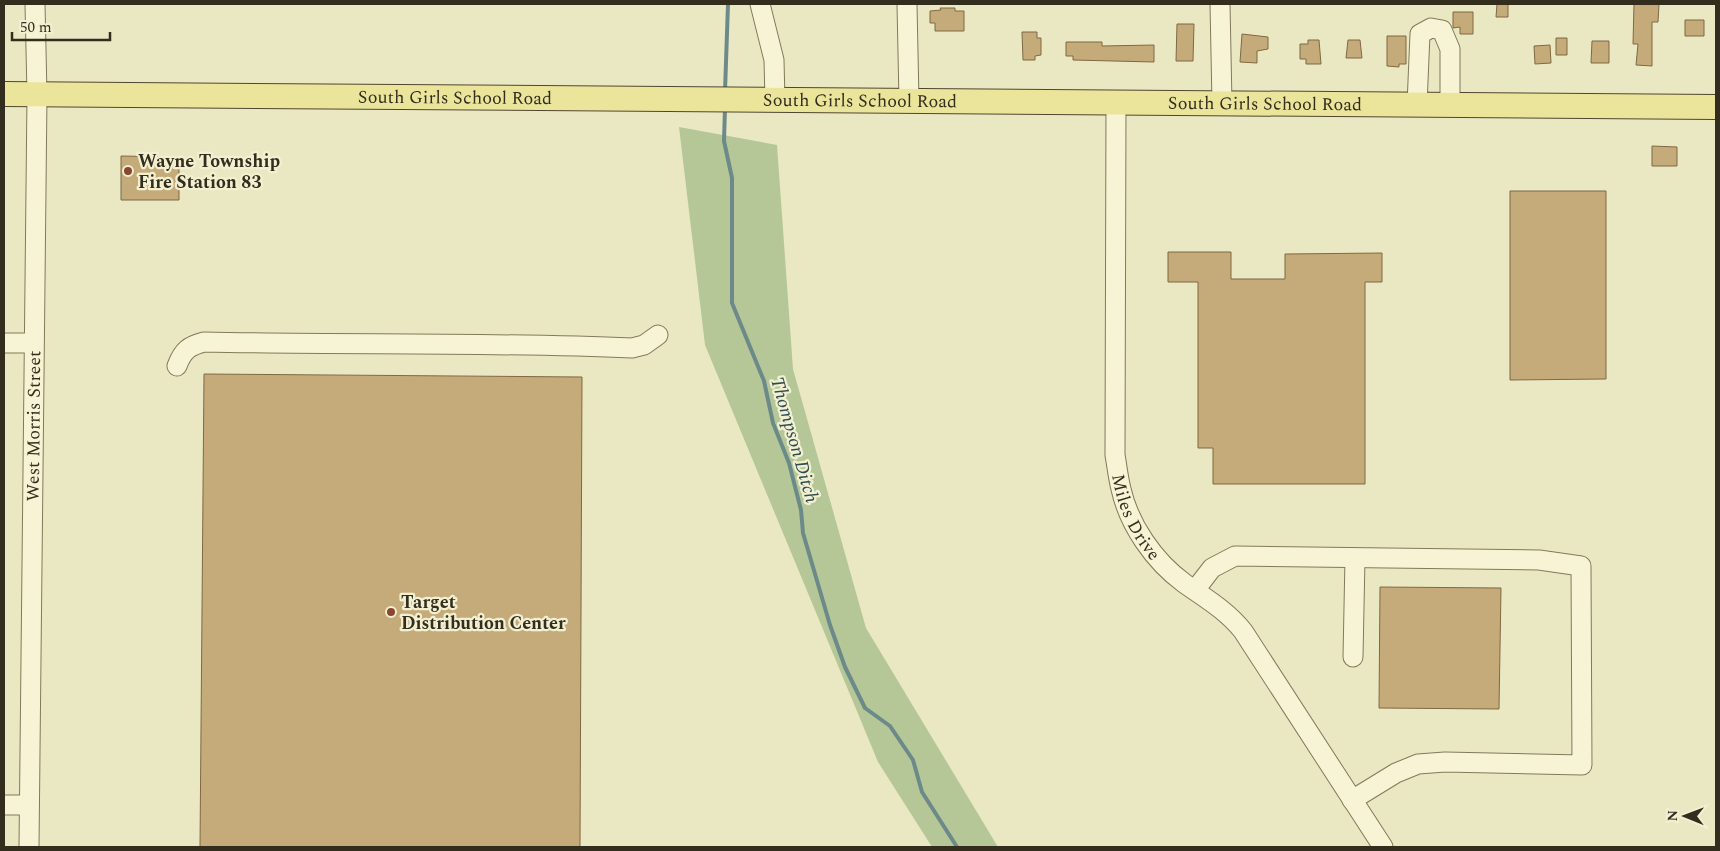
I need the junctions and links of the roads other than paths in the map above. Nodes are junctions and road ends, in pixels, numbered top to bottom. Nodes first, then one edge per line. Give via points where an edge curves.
1 (36, 4) edge
2 (760, 4) edge
3 (907, 4) edge
4 (1220, 4) edge
5 (4, 94) edge
6 (37, 95) junction
7 (775, 101) junction
8 (909, 101) junction
9 (1116, 102) junction
10 (1222, 103) junction
11 (1417, 106) junction
12 (1450, 106) junction
13 (1716, 107) edge
14 (658, 335) dead end
15 (4, 343) edge
16 (33, 343) junction
17 (177, 366) dead end
18 (1354, 558) junction
19 (1195, 590) junction
20 (1353, 657) dead end
21 (1352, 800) junction
22 (4, 805) edge
23 (30, 805) junction
24 (30, 847) edge
25 (1383, 847) edge

1 - 6 street, West Morris Street
2 - 7 street via 774,60
3 - 8 street
4 - 10 street
5 - 6 main road, South Girls School Road
6 - 7 main road, South Girls School Road
6 - 16 street, West Morris Street
7 - 8 main road, South Girls School Road
8 - 9 main road, South Girls School Road
9 - 10 main road, South Girls School Road
9 - 19 street, Miles Drive via 1115,455 1118,475 1126,505 1142,538 1161,563
10 - 11 main road, South Girls School Road
11 - 12 main road, South Girls School Road
11 - 12 street via 1420,34 1431,28 1442,30 1449,43
12 - 13 main road, South Girls School Road
14 - 17 street via 644,345 632,348 204,342 189,346
15 - 16 street
16 - 23 street, West Morris Street
18 - 19 street via 1234,556 1212,568
18 - 20 street
18 - 21 street via 1539,560 1581,566 1582,765 1418,764 1396,773
19 - 21 street, Miles Drive via 1226,612 1247,636
21 - 25 street, Miles Drive
22 - 23 street
23 - 24 street, West Morris Street

